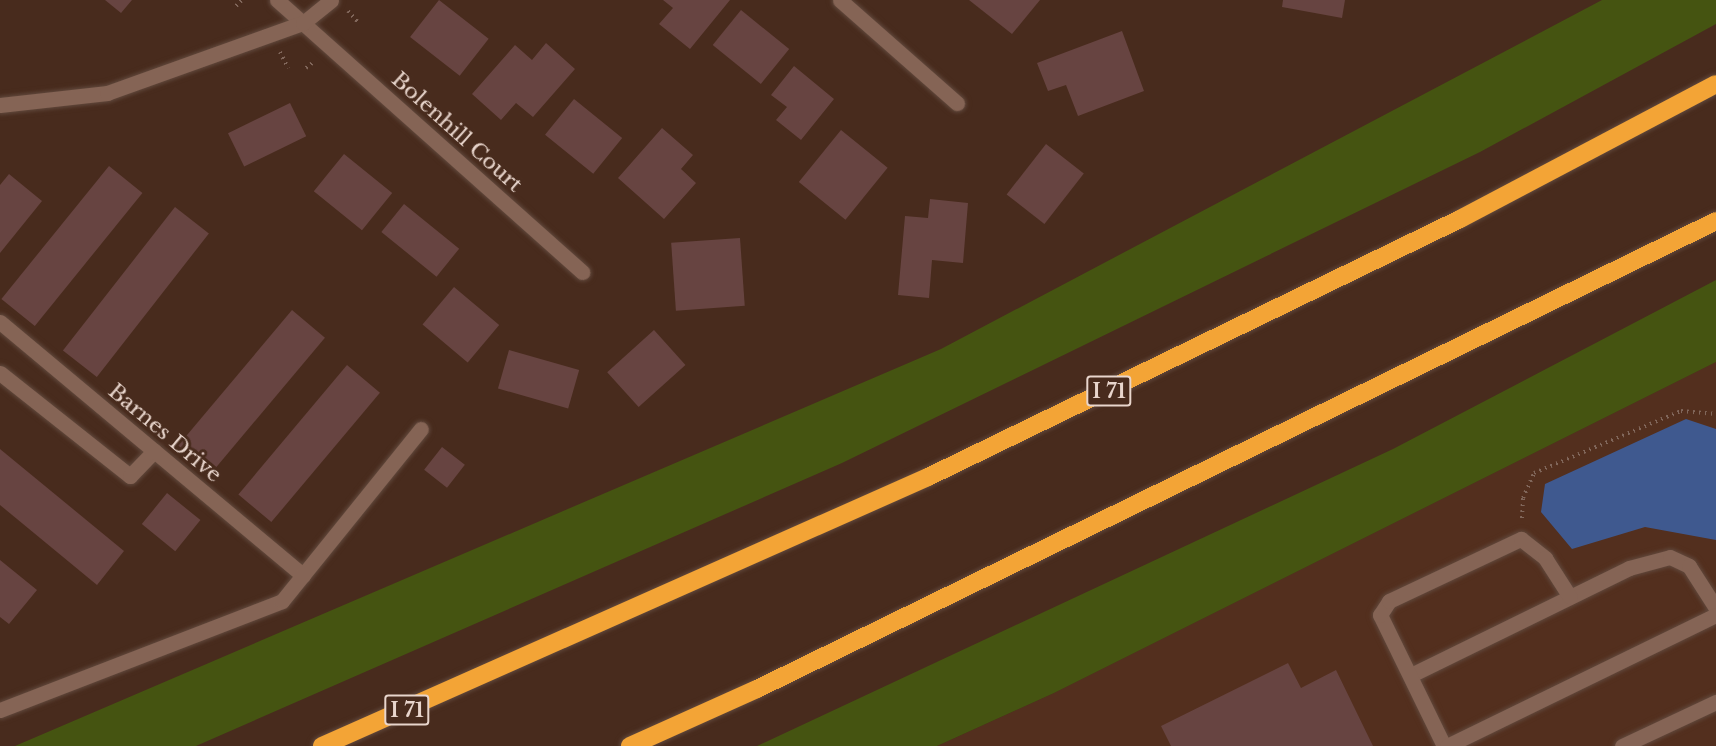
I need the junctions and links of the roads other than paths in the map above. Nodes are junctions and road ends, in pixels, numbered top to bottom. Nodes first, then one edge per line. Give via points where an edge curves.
1 (277, 0) edge
2 (331, 0) edge
3 (840, 0) edge
4 (303, 23) junction
5 (1716, 84) edge
6 (957, 103) dead end
7 (0, 105) edge
8 (1716, 221) edge
9 (582, 272) dead end
10 (0, 322) edge
11 (0, 372) edge
12 (422, 429) dead end
13 (154, 450) junction
14 (303, 575) junction
15 (1570, 597) junction
16 (1716, 608) edge
17 (1716, 615) edge
18 (1411, 675) junction
19 (1716, 702) edge
20 (0, 710) edge
21 (322, 746) edge
22 (630, 746) edge
23 (1445, 746) edge
24 (1623, 746) edge

1 - 4 street, Bolenhill Court
2 - 4 street
3 - 6 street
4 - 7 street via 107,93
4 - 9 street, Bolenhill Court
5 - 21 highway, I 71 via 1397,250 971,457
8 - 22 highway via 758,689
10 - 13 street, Barnes Drive
11 - 13 street via 130,476
12 - 14 street
13 - 14 street, Barnes Drive
14 - 20 street via 282,601
15 - 16 street via 1629,568 1670,557 1689,566
15 - 18 street
15 - 18 street via 1545,558 1521,539 1389,602 1380,615
17 - 23 street
18 - 23 street
19 - 24 street

